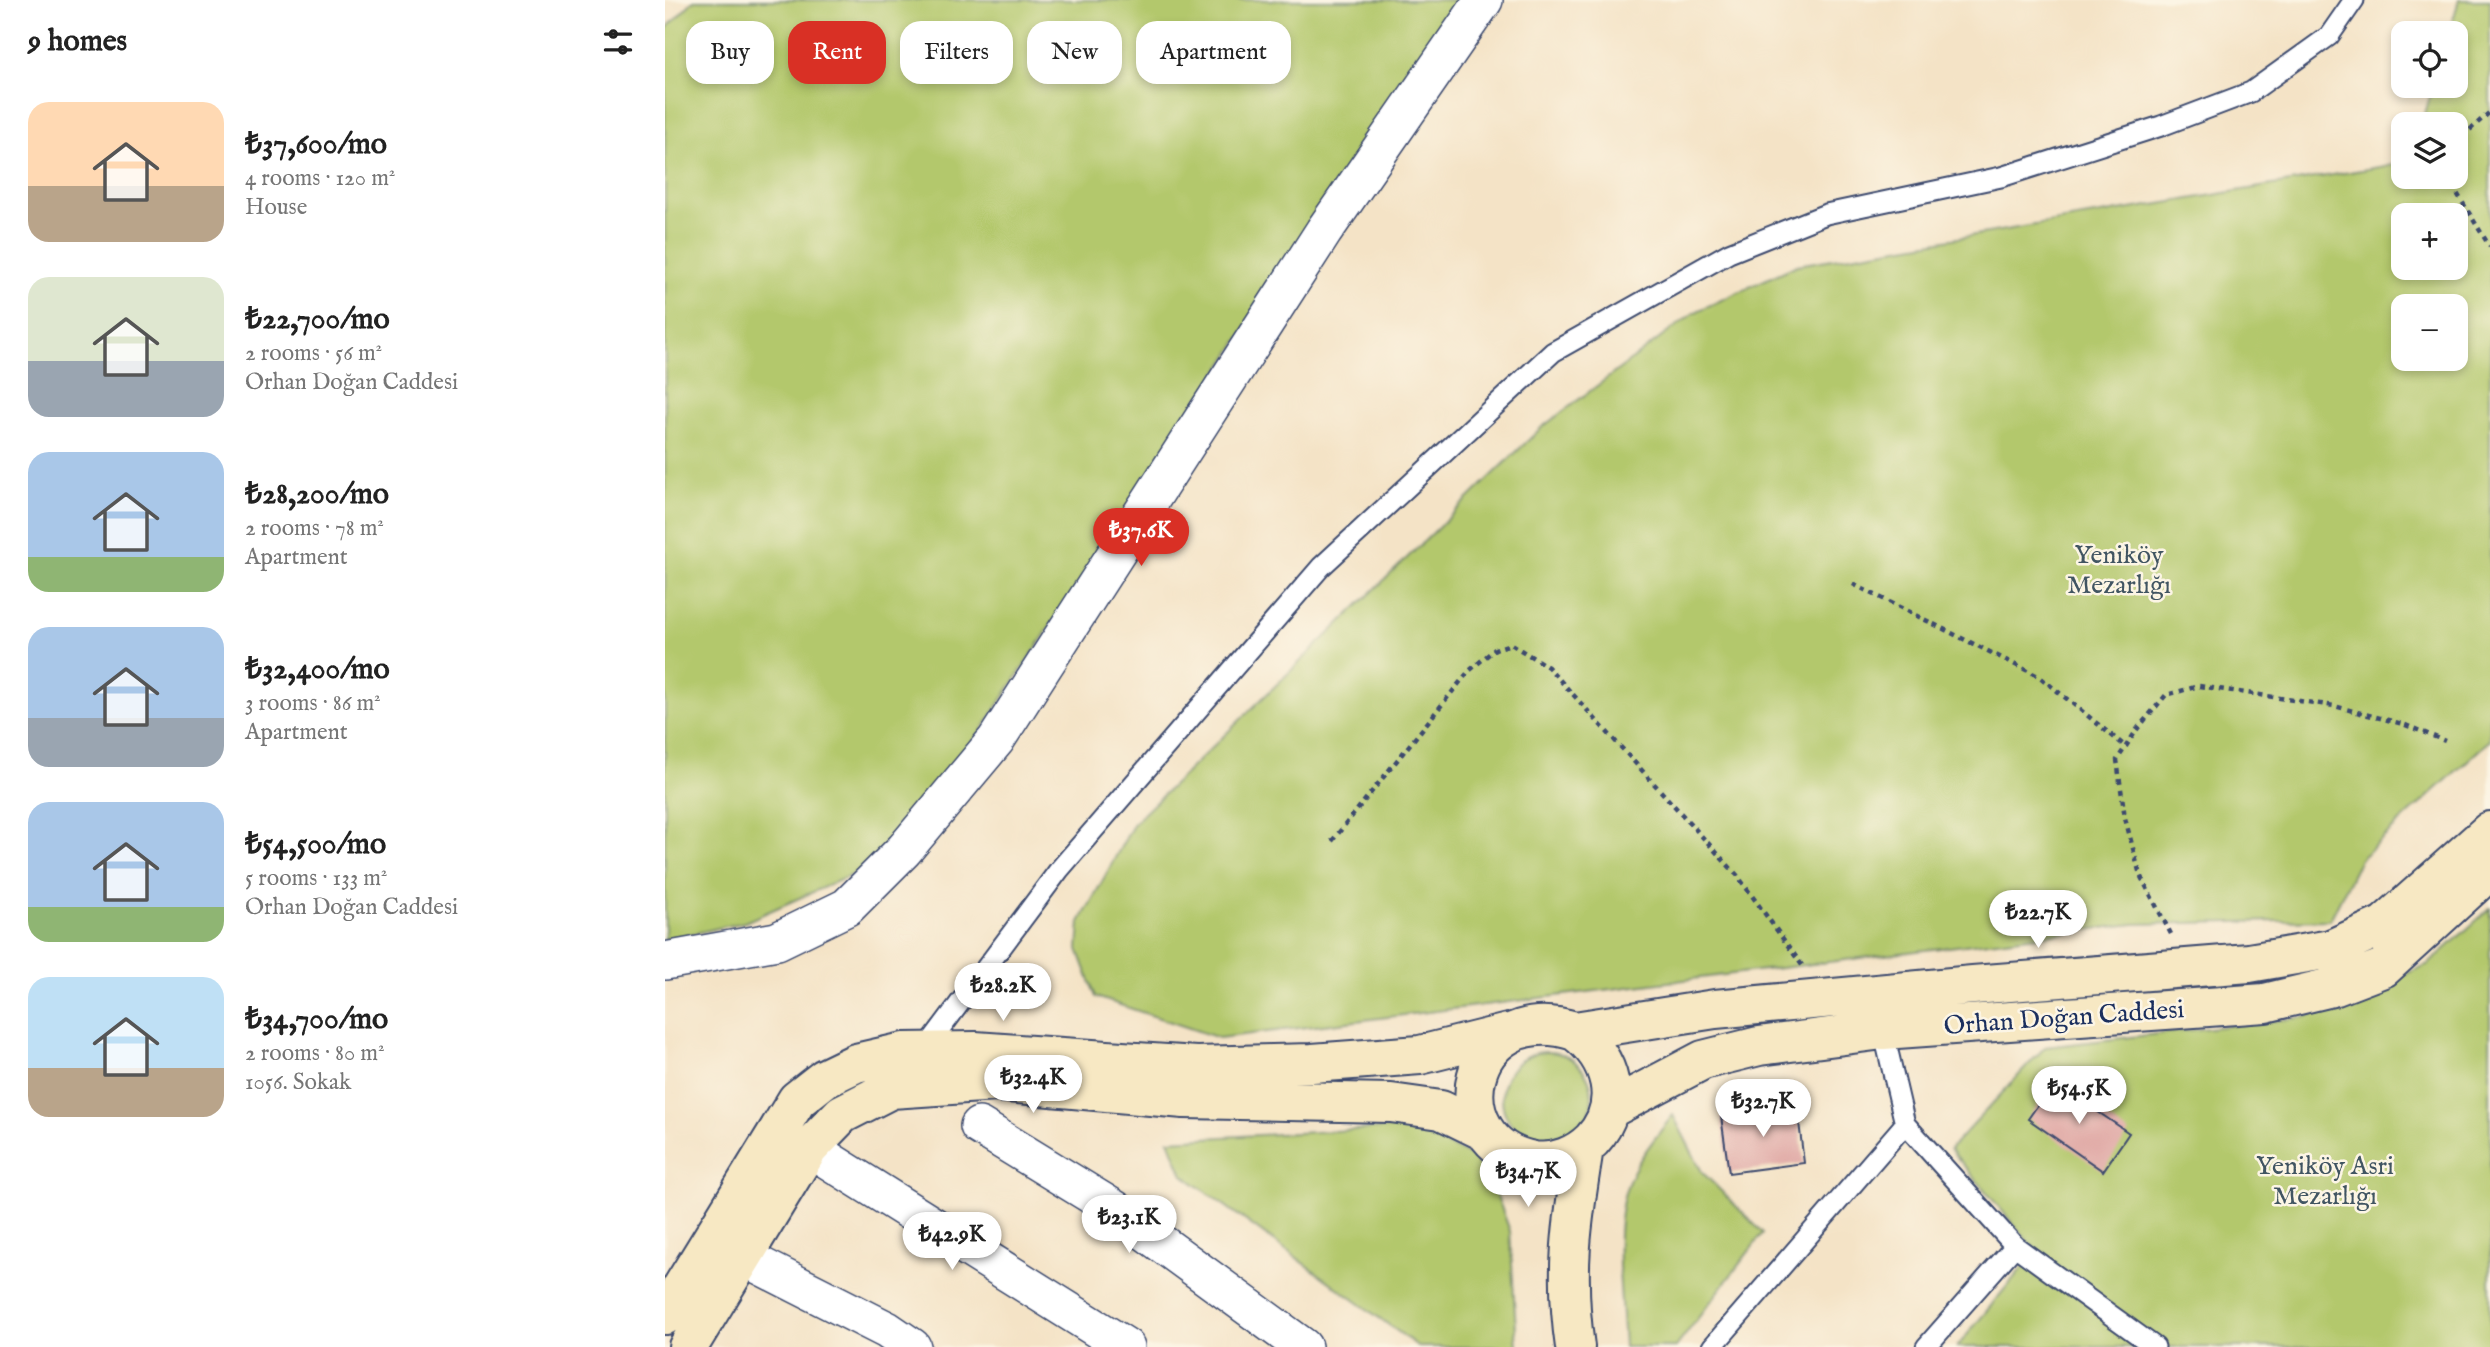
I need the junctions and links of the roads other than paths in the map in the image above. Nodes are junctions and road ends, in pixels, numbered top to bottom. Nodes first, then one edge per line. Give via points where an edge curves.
1 (1484, 0) edge
2 (2354, 0) edge
3 (2490, 831) edge
4 (2490, 870) edge
5 (665, 961) edge
6 (1883, 1030) junction
7 (1575, 1031) junction
8 (1508, 1033) junction
9 (923, 1052) junction
10 (1610, 1109) junction
11 (1905, 1124) junction
12 (979, 1126) dead end
13 (1486, 1132) junction
14 (809, 1148) junction
15 (1584, 1148) junction
16 (1542, 1162) junction
17 (1569, 1236) junction
18 (2015, 1246) junction
19 (741, 1256) junction
20 (665, 1315) edge
21 (688, 1347) edge
22 (912, 1347) edge
23 (1126, 1347) edge
24 (1303, 1347) edge
25 (1575, 1347) edge
26 (1712, 1347) edge
27 (1926, 1347) edge
28 (2155, 1347) edge

1 - 5 street via 1324,231 996,740 904,850 847,907 777,941
2 - 9 lane via 2329,36 2251,92 2001,177 1826,214 1729,253 1553,352 1321,567 1059,870
3 - 7 main road via 2384,925 2331,949 2189,969 1811,999
4 - 6 main road, Orhan Doğan Caddesi via 2383,968 2336,986 2265,1003
6 - 10 main road, Orhan Doğan Caddesi via 1759,1046 1703,1060
6 - 11 lane
7 - 8 main road via 1553,1024 1530,1025
7 - 10 main road via 1593,1045 1606,1064
8 - 9 main road via 1420,1055 1312,1063 1196,1066 975,1051
8 - 13 main road via 1479,1067 1474,1089 1476,1111
9 - 20 main road via 856,1063 825,1077 797,1100
10 - 15 main road via 1601,1131
11 - 18 lane
11 - 26 lane
12 - 24 street via 1113,1208
13 - 14 main road via 1441,1110 1391,1103 1184,1099 996,1082 891,1089 842,1114
13 - 16 main road via 1510,1153
14 - 19 main road
14 - 23 street
15 - 16 main road
15 - 17 main road
16 - 17 main road
17 - 25 main road via 1569,1302
18 - 27 lane
18 - 28 lane
19 - 21 main road
19 - 22 street

